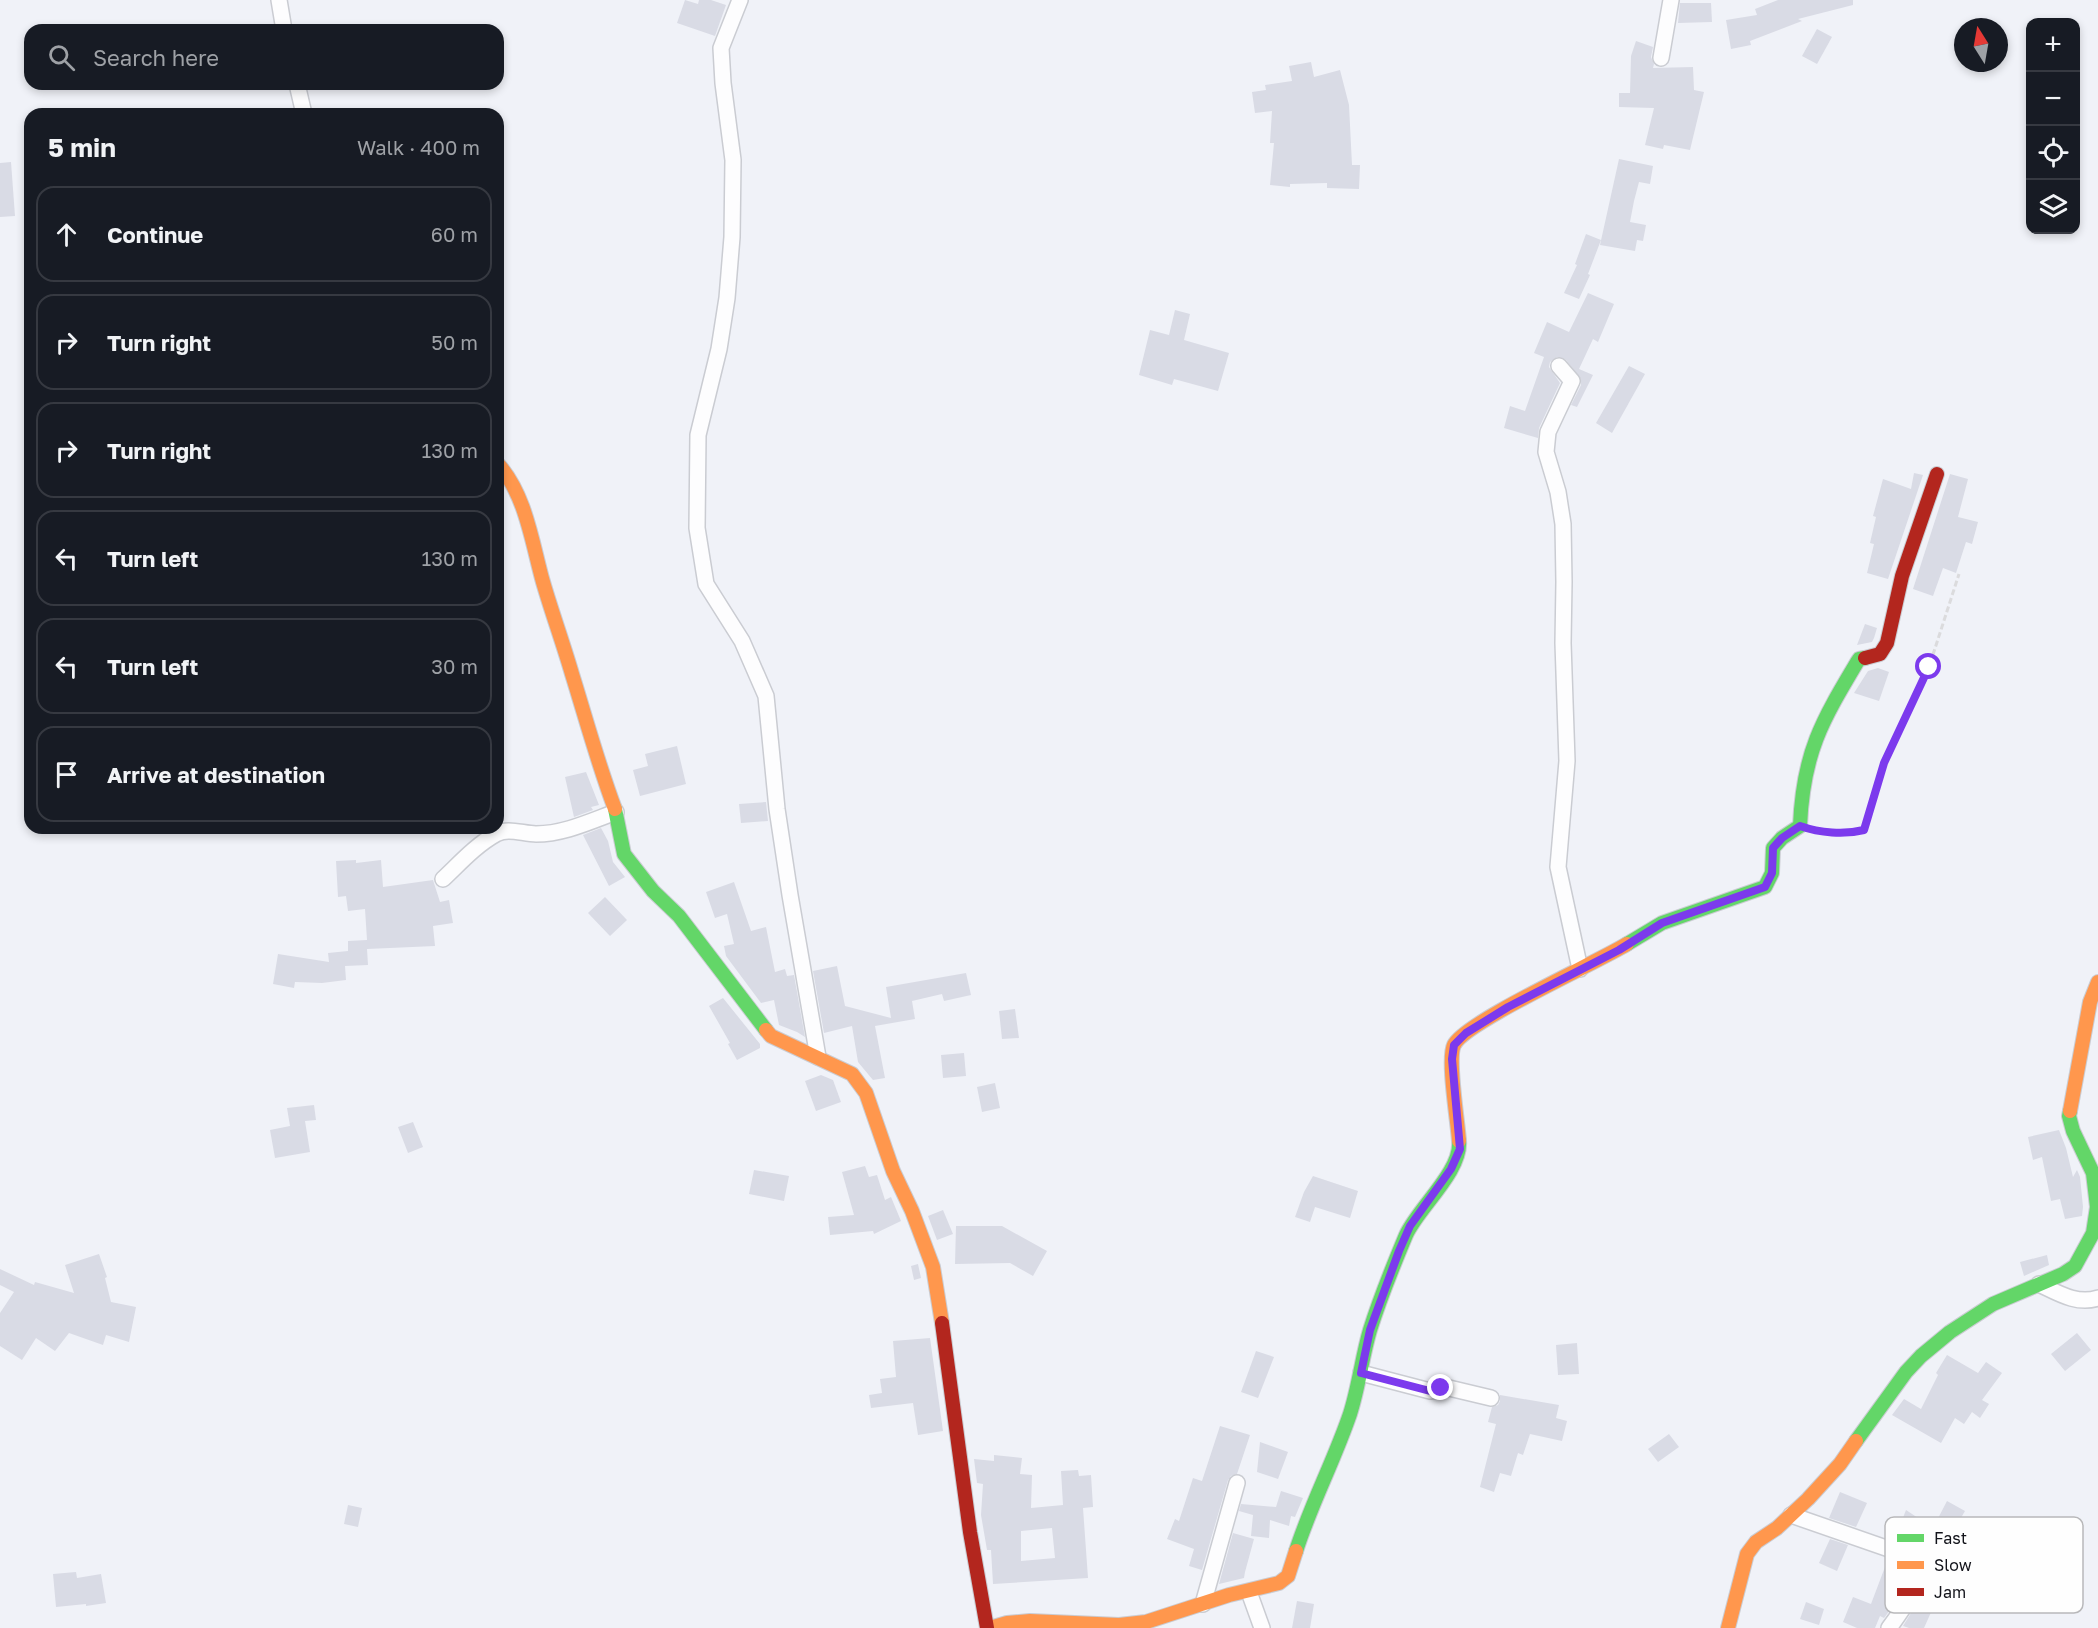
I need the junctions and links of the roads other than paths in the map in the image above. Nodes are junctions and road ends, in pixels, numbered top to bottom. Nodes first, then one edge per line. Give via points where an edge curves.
1 (279, 0) edge
2 (740, 0) edge
3 (1671, 0) edge
4 (283, 24) edge
5 (1661, 58) dead end
6 (298, 90) edge
7 (303, 108) edge
8 (1559, 366) dead end
9 (504, 471) edge
10 (1937, 474) dead end
11 (616, 812) junction
12 (504, 831) edge
13 (496, 834) edge
14 (443, 879) dead end
15 (1580, 969) junction
16 (2098, 982) edge
17 (818, 1057) junction
18 (2039, 1284) junction
19 (2098, 1298) edge
20 (1361, 1373) junction
21 (1491, 1398) dead end
22 (1237, 1483) dead end
23 (1791, 1515) junction
24 (1885, 1548) edge
25 (1249, 1592) junction
26 (1203, 1604) junction
27 (1900, 1613) edge
28 (988, 1628) edge
29 (1262, 1628) edge
30 (1728, 1628) edge
31 (1889, 1628) edge

1 - 4 street
2 - 17 street via 721,48 733,160 732,237 728,298 698,435 697,528 706,584 742,641 766,696 778,820
3 - 5 street
6 - 7 street
8 - 15 street via 1572,381 1548,432 1546,452 1563,524 1566,761 1558,867
9 - 11 street via 527,522
10 - 15 street via 1902,576 1887,643 1881,654 1859,659 1831,706 1813,743 1801,797 1800,826 1773,848 1772,873 1765,887 1662,923
11 - 12 street via 553,833
11 - 17 street via 624,854 653,891 680,916 745,1005 771,1036
13 - 14 street
15 - 20 street via 1508,1007 1454,1045 1460,1149 1451,1169 1410,1226 1370,1330
16 - 18 street via 2090,1002 2069,1116 2092,1173 2097,1207 2093,1233 2075,1266
17 - 28 street via 852,1074 866,1094 930,1258
18 - 19 street via 2084,1301
18 - 23 street via 1993,1304 1921,1356 1840,1464
20 - 21 street via 1430,1391 1449,1388
20 - 25 street via 1336,1454 1312,1506 1288,1576 1279,1583
22 - 26 street
23 - 24 street
23 - 30 street via 1756,1542 1747,1554
25 - 26 street
25 - 29 street
26 - 28 street via 1134,1624 1030,1621
27 - 31 street

